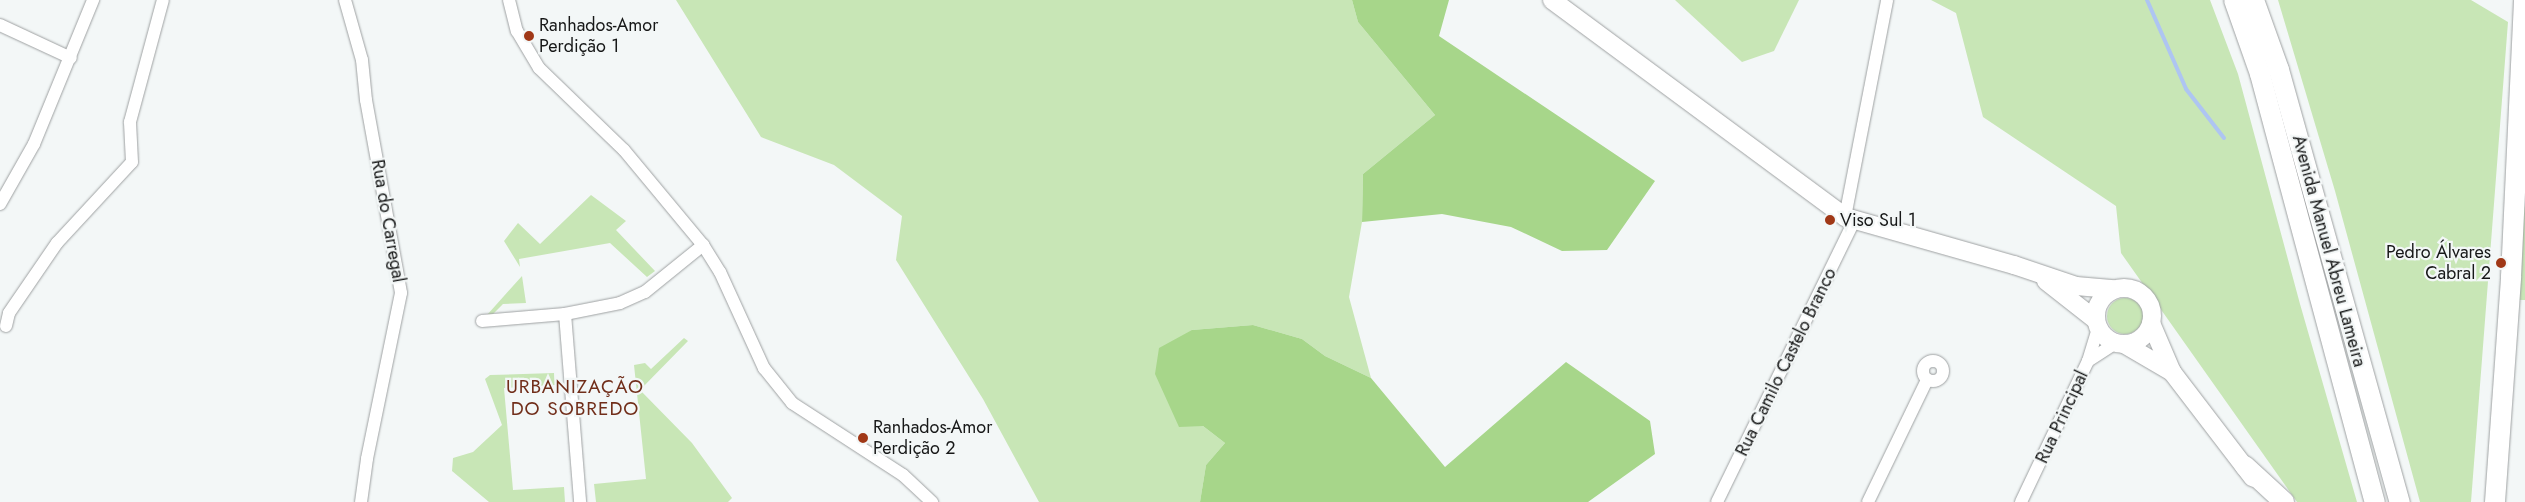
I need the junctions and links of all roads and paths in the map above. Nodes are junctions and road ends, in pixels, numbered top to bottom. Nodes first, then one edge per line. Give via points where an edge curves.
1 (93, 0) edge
2 (163, 0) edge
3 (345, 0) edge
4 (509, 0) edge
5 (1552, 0) edge
6 (1887, 0) edge
7 (2234, 0) edge
8 (2254, 0) edge
9 (2524, 0) edge
10 (0, 25) edge
11 (71, 58) junction
12 (2519, 184) edge
13 (0, 204) edge
14 (2512, 212) junction
15 (1850, 219) junction
16 (702, 245) junction
17 (2040, 276) junction
18 (2114, 289) junction
19 (565, 314) junction
20 (482, 321) dead end
21 (2151, 323) junction
22 (2097, 324) junction
23 (6, 326) dead end
24 (2120, 344) junction
25 (2088, 361) junction
26 (2172, 372) junction
27 (1928, 380) dead end
28 (2356, 427) junction
29 (2245, 466) junction
30 (361, 502) edge
31 (580, 502) edge
32 (932, 502) edge
33 (1717, 502) edge
34 (1868, 502) edge
35 (2021, 502) edge
36 (2271, 502) edge
37 (2284, 502) edge
38 (2368, 502) edge
39 (2375, 502) edge
40 (2400, 502) edge
41 (2481, 502) edge
42 (2495, 502) edge

1 - 11 street
2 - 23 street via 130,122 132,162 57,243 10,313
3 - 30 street, Rua do Carregal via 362,60 366,100 401,294
4 - 16 street via 517,31 539,68 624,150
5 - 15 street
6 - 15 street, Rua Camilo Castelo Branco
7 - 28 main road, Avenida Manuel Abreu Lameira via 2260,74
8 - 40 main road, Avenida Manuel Abreu Lameira via 2279,70
9 - 12 main road
10 - 11 street
11 - 13 street via 34,144
12 - 14 main road
14 - 41 main road
14 - 42 main road
15 - 17 street via 2014,265
15 - 33 street, Rua Camilo Castelo Branco
16 - 19 street via 645,292 620,302
16 - 32 street via 720,272 764,368 792,403 903,475
17 - 18 street via 2076,286
17 - 22 street
18 - 21 street via 2131,288 2146,298 2150,305
18 - 22 street via 2098,305
19 - 20 street
19 - 31 street
21 - 24 street via 2144,336
21 - 26 street
22 - 24 street
22 - 25 street
24 - 25 street, Rua Principal
24 - 26 street
25 - 35 street, Rua Principal
26 - 29 street
27 - 34 street
28 - 38 main road
28 - 39 main road, Avenida Manuel Abreu Lameira
29 - 36 street
29 - 37 main road

